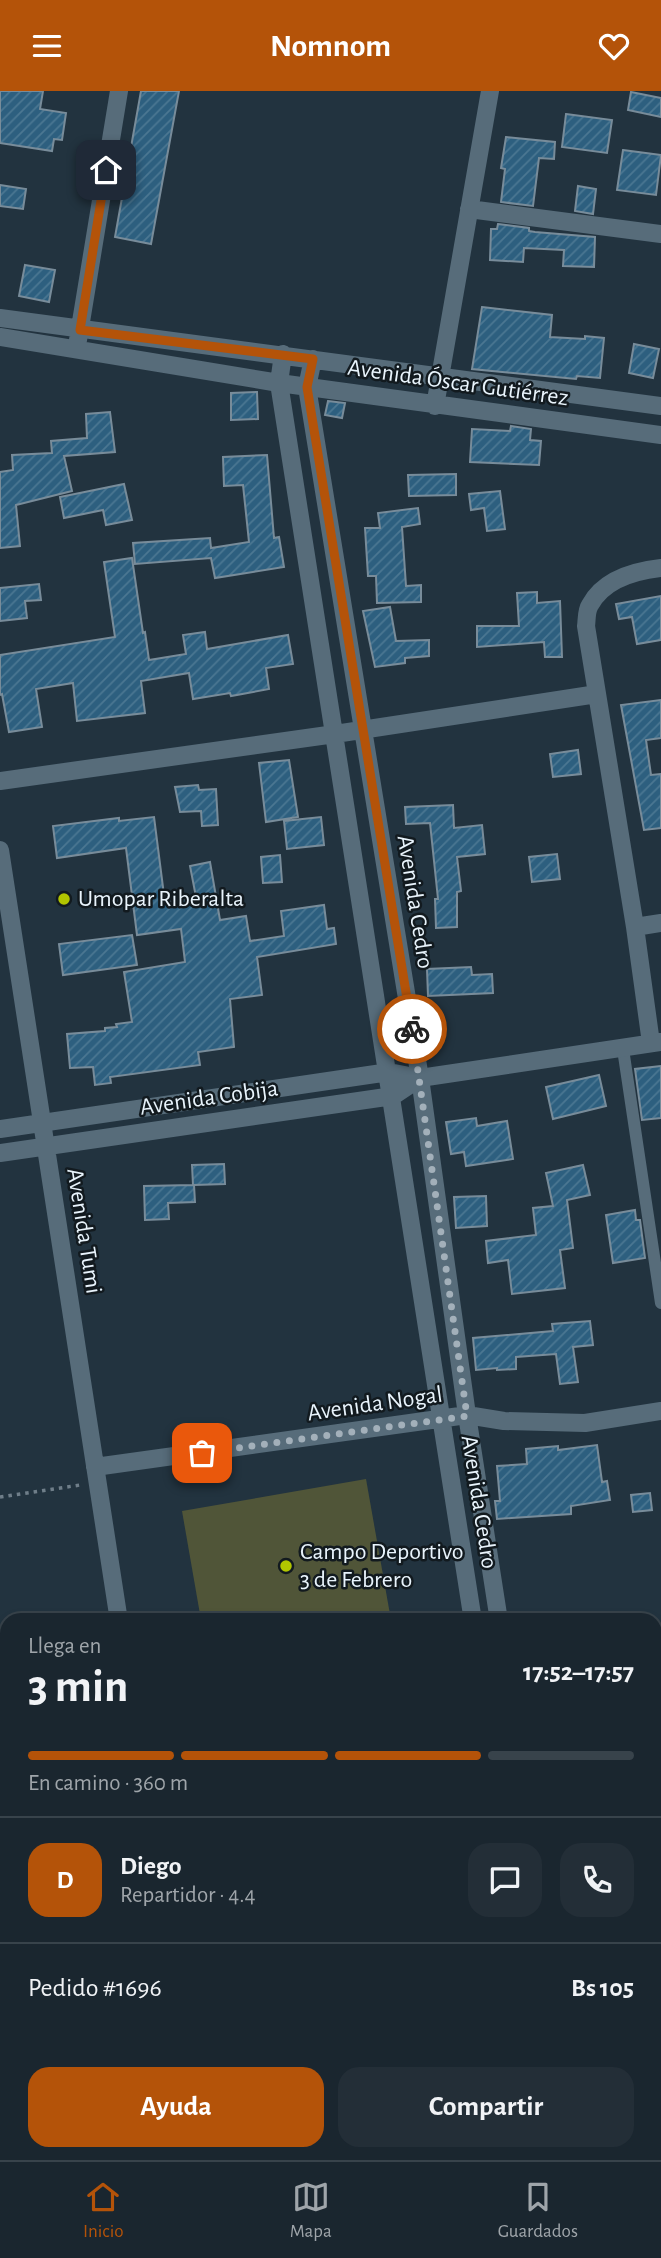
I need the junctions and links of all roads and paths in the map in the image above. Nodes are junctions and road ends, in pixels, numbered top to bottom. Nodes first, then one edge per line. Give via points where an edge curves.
1 (119, 91) edge
2 (489, 91) edge
3 (469, 209) junction
4 (661, 234) edge
5 (0, 318) edge
6 (80, 330) junction
7 (0, 337) edge
8 (76, 348) junction
9 (283, 355) junction
10 (313, 359) junction
11 (441, 376) junction
12 (279, 383) junction
13 (307, 387) junction
14 (435, 406) junction
15 (661, 406) edge
16 (661, 435) edge
17 (661, 568) edge
18 (597, 694) junction
19 (362, 730) junction
20 (335, 734) junction
21 (0, 781) edge
22 (0, 850) edge
23 (661, 923) edge
24 (635, 927) junction
25 (656, 1043) edge
26 (623, 1049) junction
27 (389, 1072) junction
28 (420, 1078) junction
29 (393, 1096) junction
30 (41, 1122) junction
31 (0, 1129) edge
32 (46, 1146) junction
33 (0, 1153) edge
34 (661, 1303) edge
35 (661, 1411) edge
36 (467, 1416) junction
37 (441, 1419) junction
38 (97, 1475) junction
39 (0, 1497) edge
40 (118, 1613) edge
41 (472, 1613) edge
42 (498, 1613) edge

1 - 6 street
2 - 3 street
3 - 4 street
3 - 11 street
5 - 6 street, Avenida Óscar Gutiérrez
6 - 8 street
6 - 9 street, Avenida Óscar Gutiérrez
7 - 8 street, Avenida Óscar Gutiérrez
8 - 12 street, Avenida Óscar Gutiérrez
9 - 10 street, Avenida Óscar Gutiérrez
9 - 12 street, Avenida Cedro
10 - 11 street, Avenida Óscar Gutiérrez
10 - 13 street, Avenida Cedro
11 - 14 street
11 - 15 street, Avenida Óscar Gutiérrez
12 - 13 street, Avenida Óscar Gutiérrez
12 - 20 street, Avenida Cedro
13 - 14 street, Avenida Óscar Gutiérrez
13 - 19 street, Avenida Cedro
14 - 16 street, Avenida Óscar Gutiérrez
17 - 18 street via 635,571 604,587 588,607 586,627
18 - 19 street
18 - 24 street
19 - 20 street
19 - 28 street, Avenida Cedro
20 - 21 street
20 - 27 street, Avenida Cedro
22 - 30 street, Avenida Tumi
23 - 24 street
24 - 25 street
25 - 26 street, Avenida Cobija
26 - 28 street, Avenida Cobija
26 - 34 lane
27 - 28 street, Avenida Cobija
27 - 29 street, Avenida Cedro
27 - 30 street, Avenida Cobija
28 - 29 street, Avenida Cobija
28 - 36 street, Avenida Cedro
29 - 32 street, Avenida Cobija
29 - 37 street, Avenida Cedro
30 - 31 street, Avenida Cobija
30 - 32 street, Avenida Tumi
32 - 33 street, Avenida Cobija
32 - 38 street, Avenida Tumi
35 - 36 street, Avenida Nogal via 585,1423
36 - 37 street, Avenida Nogal
36 - 42 street, Avenida Cedro
37 - 38 street, Avenida Nogal
37 - 41 street, Avenida Cedro
38 - 39 path
38 - 40 street, Avenida Tumi

